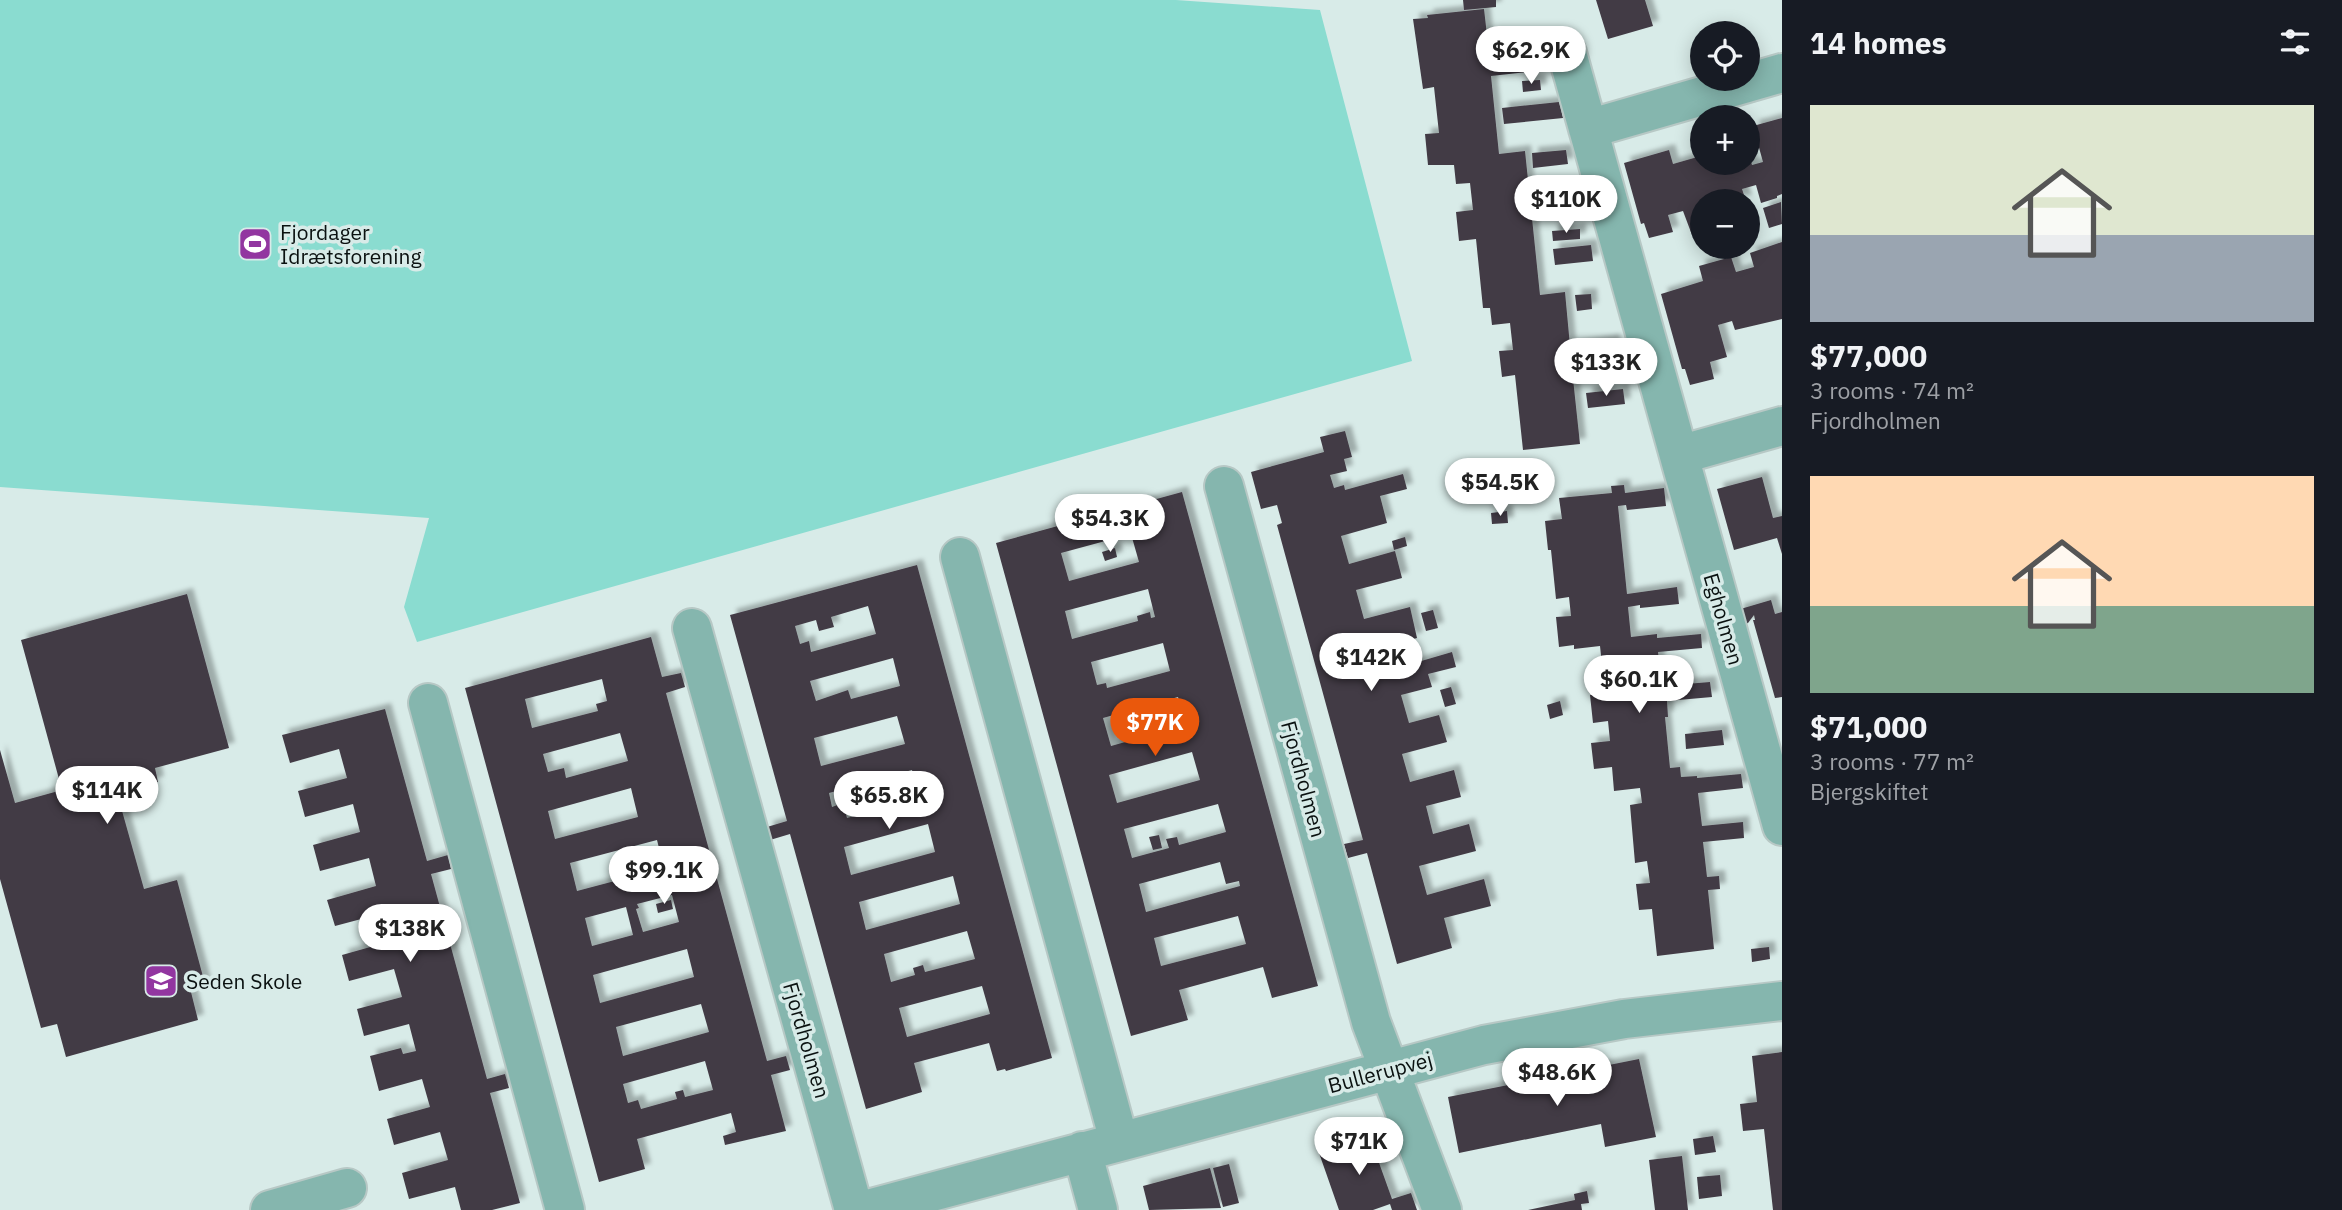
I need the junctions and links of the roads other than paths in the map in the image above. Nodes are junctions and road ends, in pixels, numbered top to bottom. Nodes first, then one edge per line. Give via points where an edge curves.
1 (1567, 53) dead end
2 (1782, 73) edge
3 (1588, 129) junction
4 (1782, 426) edge
5 (1679, 455) junction
6 (1224, 486) dead end
7 (960, 557) dead end
8 (692, 628) dead end
9 (428, 703) dead end
10 (1776, 781) edge
11 (1782, 826) edge
12 (1782, 1001) edge
13 (1390, 1069) junction
14 (1119, 1141) junction
15 (1082, 1151) junction
16 (347, 1188) dead end
17 (270, 1210) edge
18 (565, 1210) edge
19 (854, 1210) edge
20 (864, 1210) edge
21 (1098, 1210) edge
22 (1441, 1210) edge

1 - 3 street, Egholmen
2 - 3 street
3 - 5 street, Egholmen
4 - 5 street
5 - 10 street, Egholmen
6 - 13 street, Fjordholmen via 1371,1023
7 - 14 street
8 - 19 street, Fjordholmen
9 - 18 street
10 - 11 street, Egholmen
12 - 13 street, Bullerupvej via 1578,1026
13 - 14 street, Bullerupvej
13 - 22 street, Fjordholmen
14 - 15 street, Bullerupvej
15 - 20 street, Bullerupvej
15 - 21 street
16 - 17 street

